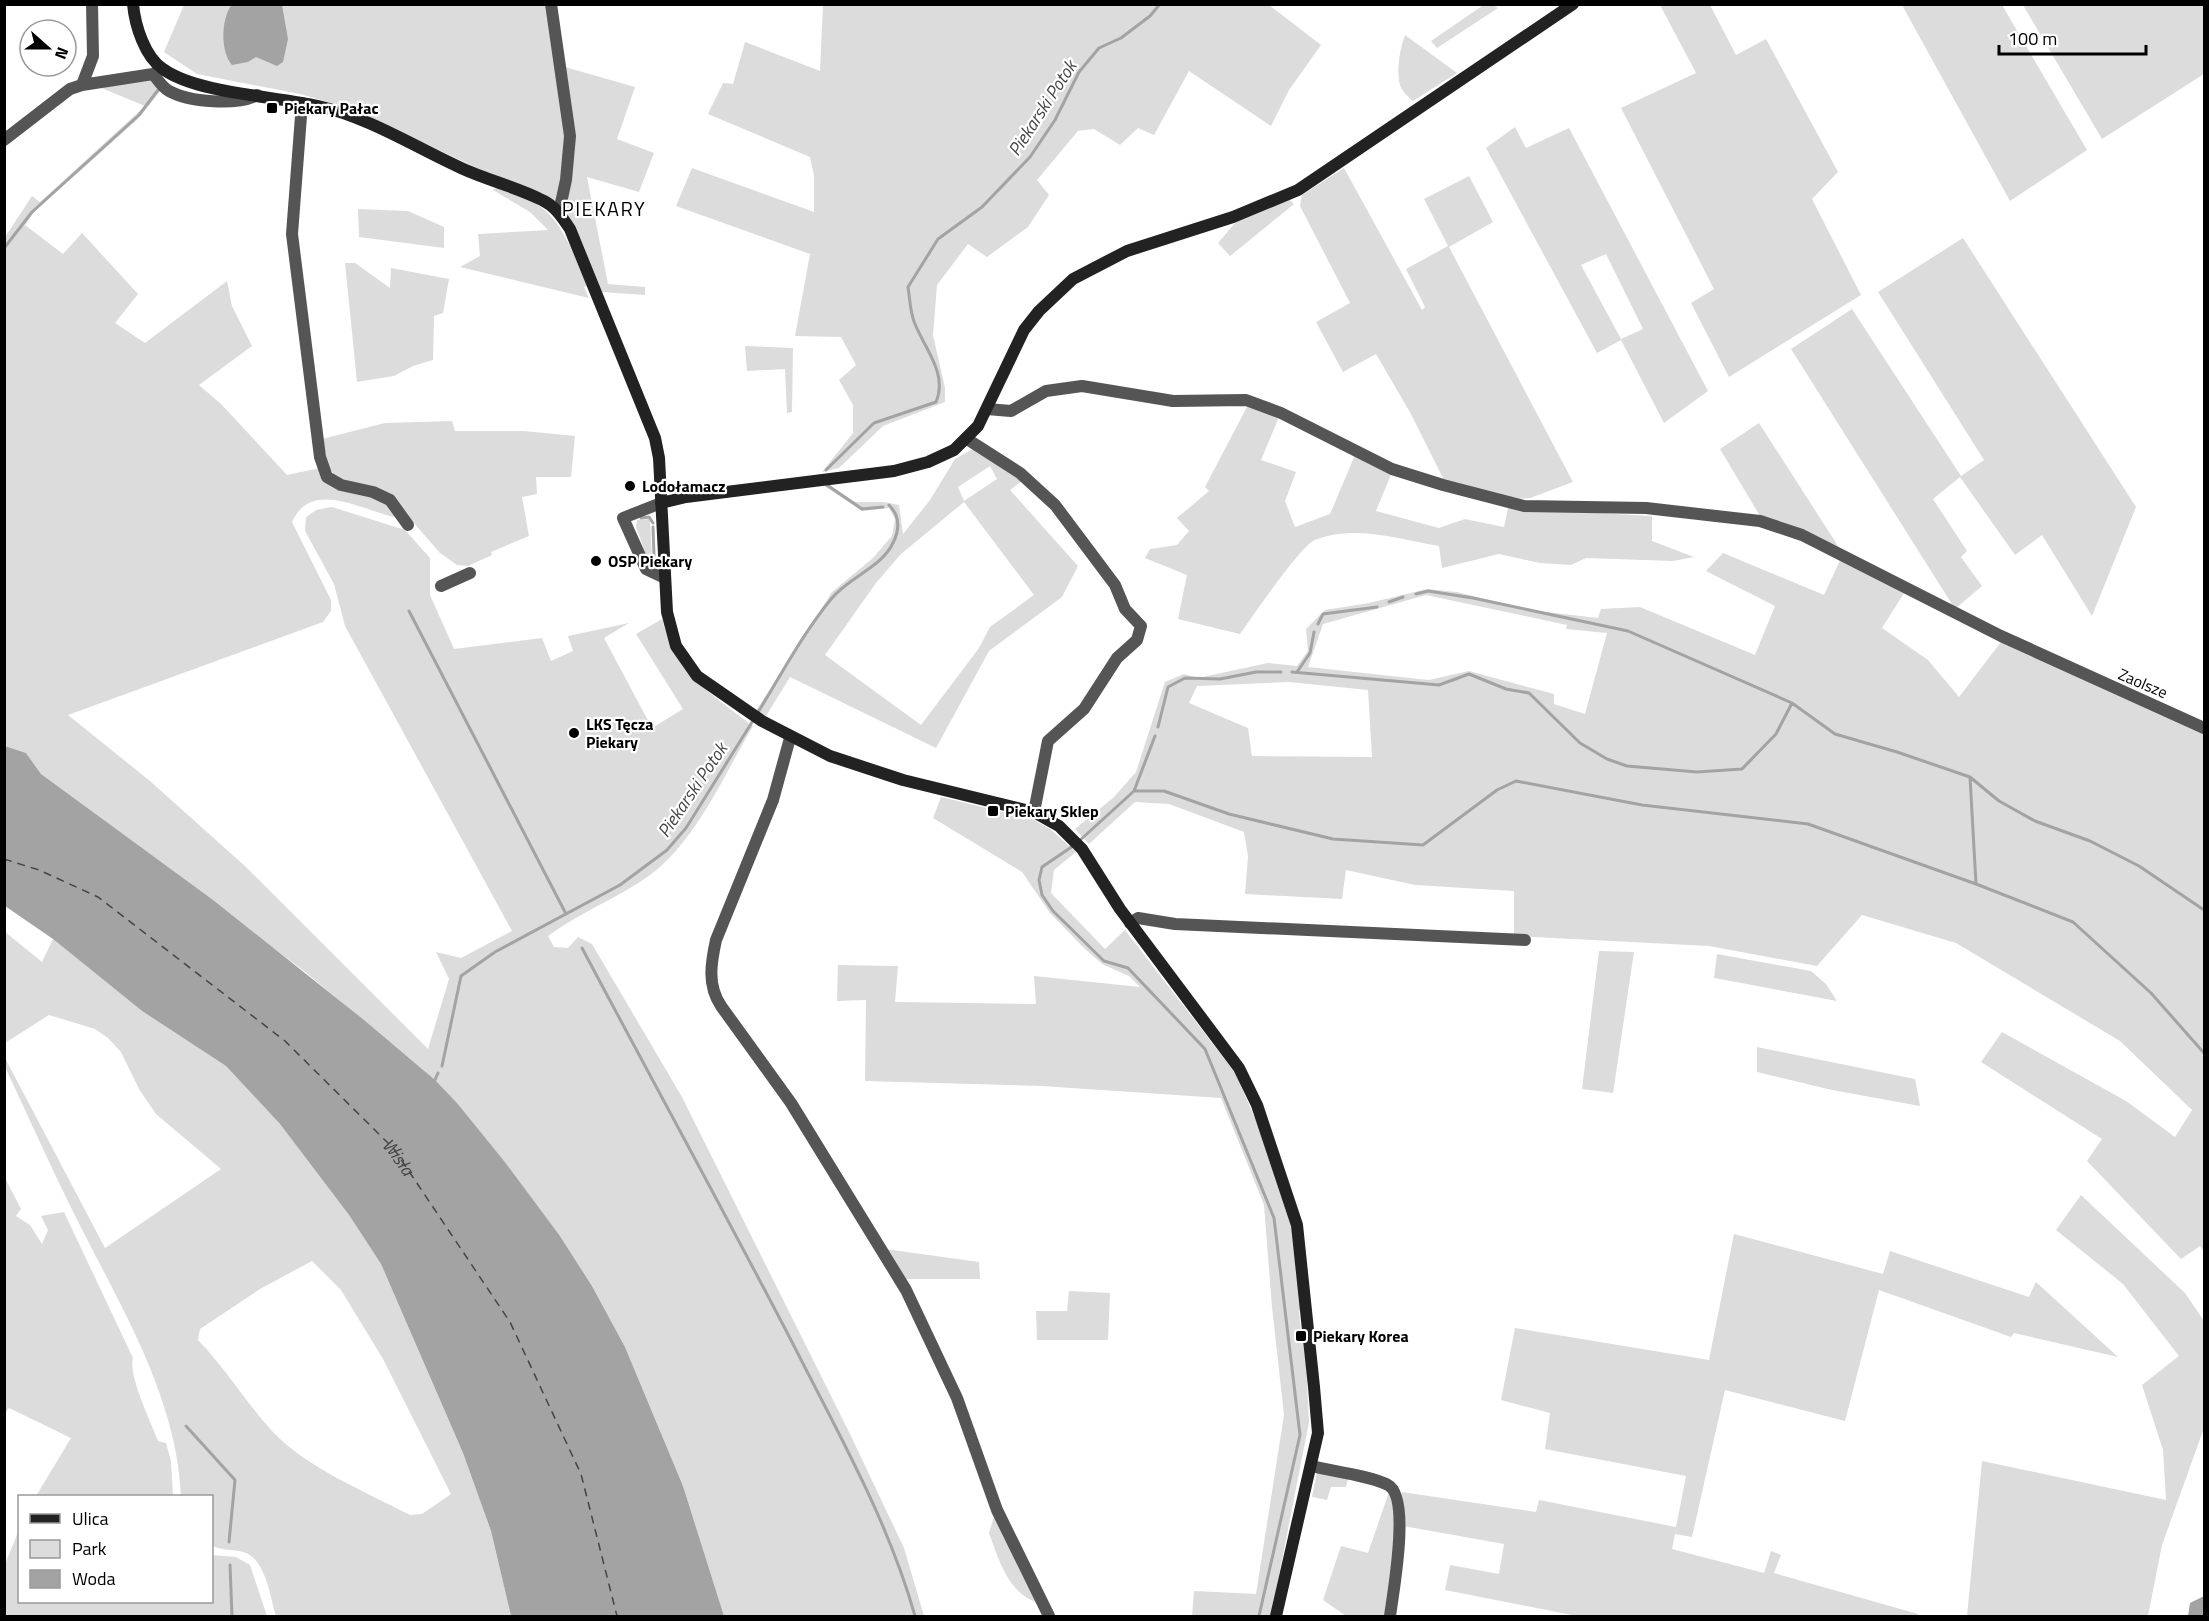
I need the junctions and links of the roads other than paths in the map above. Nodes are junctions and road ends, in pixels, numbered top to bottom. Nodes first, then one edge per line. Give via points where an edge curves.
1 (92, 4) edge
2 (133, 4) edge
3 (551, 4) edge
4 (1573, 4) edge
5 (157, 71) junction
6 (82, 85) junction
7 (302, 103) junction
8 (4, 140) edge
9 (559, 212) junction
10 (987, 409) junction
11 (967, 440) junction
12 (661, 503) junction
13 (408, 525) dead end
14 (470, 573) dead end
15 (663, 577) junction
16 (441, 586) dead end
17 (2205, 728) edge
18 (790, 738) junction
19 (1034, 812) junction
20 (1130, 923) junction
21 (1525, 940) dead end
22 (1311, 1466) junction
23 (1049, 1617) edge
24 (1276, 1617) edge
25 (1390, 1617) edge

1 - 6 street via 93,56
2 - 5 street via 139,31
3 - 9 street via 570,136
4 - 10 street via 1298,190 1233,217 1127,251 1073,279 1024,330
5 - 6 street
5 - 7 street
6 - 8 street via 70,89
7 - 9 street via 358,120 498,184 543,200
7 - 13 street via 292,234 320,457 327,477 390,501
9 - 12 street via 570,229 650,424 659,458
10 - 11 street
10 - 17 street, Zaolsze via 1011,411 1046,391 1082,386 1173,401 1245,400 1281,413 1392,469 1524,506 1646,508 1760,521 1802,535 2069,669
11 - 12 street via 928,462 894,471 681,497
11 - 19 street via 1020,473 1055,505 1115,585 1125,609 1141,626 1137,640 1116,658 1084,709 1048,741
12 - 15 street
12 - 15 street via 623,518 646,569
14 - 16 street
15 - 18 street via 671,630 683,659 706,683
18 - 19 street via 879,773
18 - 23 street via 773,800 716,940 711,964 713,991 791,1103 906,1290 957,1398 998,1510
19 - 20 street via 1069,834 1082,849
20 - 21 street via 1138,918 1175,924
20 - 22 street via 1239,1068 1280,1170 1301,1249 1318,1433
22 - 24 street
22 - 25 street via 1377,1481 1396,1493 1400,1519

